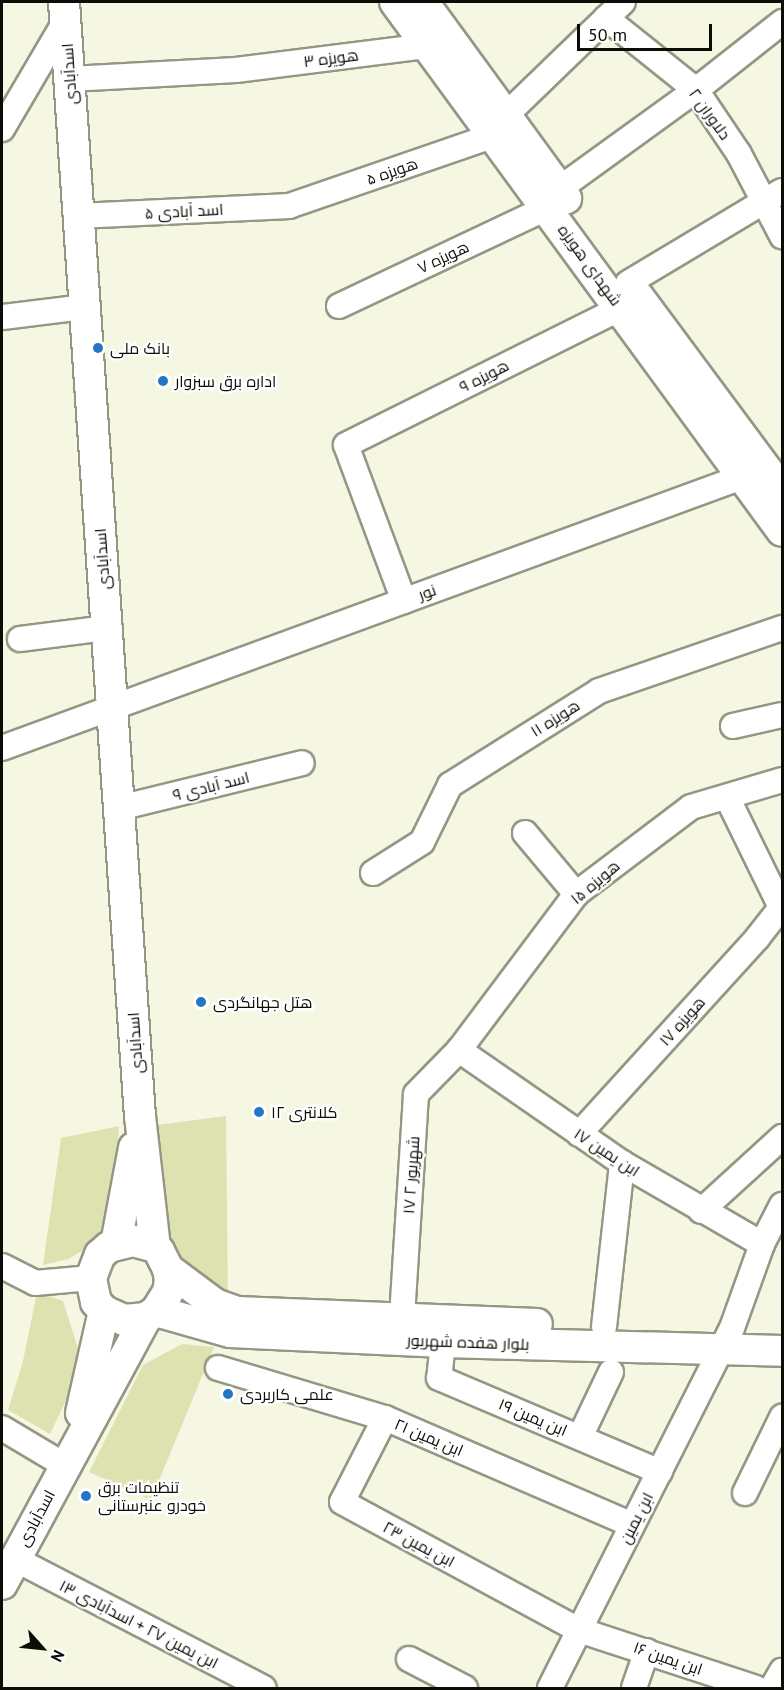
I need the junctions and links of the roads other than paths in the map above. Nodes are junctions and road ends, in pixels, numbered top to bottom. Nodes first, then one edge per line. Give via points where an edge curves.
1 (395, 2) edge
2 (623, 2) edge
3 (432, 4) edge
4 (65, 11) edge
5 (606, 18) junction
6 (783, 22) edge
7 (427, 45) junction
8 (70, 79) junction
9 (696, 90) junction
10 (501, 125) junction
11 (2, 129) edge
12 (773, 196) edge
13 (554, 198) junction
14 (289, 206) joint
15 (79, 216) junction
16 (783, 236) edge
17 (625, 295) junction
18 (339, 306) dead end
19 (85, 308) junction
20 (3, 317) edge
21 (742, 477) junction
22 (779, 479) edge
23 (783, 531) edge
24 (404, 601) junction
25 (107, 628) junction
26 (783, 628) edge
27 (20, 639) dead end
28 (112, 707) junction
29 (783, 715) edge
30 (733, 726) dead end
31 (2, 748) edge
32 (302, 763) dead end
33 (783, 780) edge
34 (726, 797) junction
35 (119, 808) junction
36 (525, 833) dead end
37 (373, 873) dead end
38 (576, 894) junction
39 (782, 906) edge
40 (459, 1050) junction
41 (140, 1116) junction
42 (579, 1134) junction
43 (783, 1137) edge
44 (622, 1163) junction
45 (783, 1205) edge
46 (701, 1211) junction
47 (117, 1244) junction
48 (762, 1244) junction
49 (161, 1258) junction
50 (2, 1266) edge
51 (91, 1278) junction
52 (104, 1311) junction
53 (151, 1314) junction
54 (402, 1317) junction
55 (604, 1328) junction
56 (783, 1332) edge
57 (727, 1338) junction
58 (443, 1342) junction
59 (783, 1351) edge
60 (218, 1368) dead end
61 (610, 1372) dead end
62 (783, 1417) edge
63 (385, 1418) junction
64 (2, 1428) edge
65 (580, 1437) junction
66 (68, 1459) junction
67 (660, 1472) junction
68 (745, 1493) dead end
69 (632, 1525) junction
70 (8, 1572) edge
71 (579, 1630) junction
72 (647, 1651) junction
73 (409, 1659) dead end
74 (783, 1671) edge
75 (264, 1689) edge
76 (465, 1689) edge
77 (549, 1689) edge
78 (634, 1689) edge
79 (756, 1689) edge
80 (772, 1689) edge

1 - 7 main road, شهدای هویزه
2 - 5 street
3 - 10 main road, شهدای هویزه
4 - 8 main road, اسدآبادی
4 - 11 street
5 - 9 street, دلاوران ۲
5 - 10 street
6 - 9 street, هویزه ۷
7 - 8 street, هویزه ۳ via 236,70
7 - 10 main road, شهدای هویزه
8 - 15 main road, اسدآبادی
9 - 12 street, دلاوران ۲
9 - 13 street, هویزه ۷
10 - 13 main road, شهدای هویزه
10 - 14 street, هویزه ۵
12 - 16 street, دلاوران ۲
12 - 17 street, هویزه ۹
13 - 17 main road, شهدای هویزه
13 - 18 street, هویزه ۷
14 - 15 street, اسد آبادی ۵
15 - 19 main road, اسدآبادی
17 - 21 main road, شهدای هویزه
17 - 22 main road, شهدای هویزه
17 - 24 street, هویزه ۹ via 346,445
19 - 20 street
19 - 25 main road, اسدآبادی
21 - 23 main road, شهدای هویزه
21 - 24 street, نور
24 - 28 street, نور
25 - 27 street
25 - 28 main road, اسدآبادی
26 - 37 street, هویزه ۱۱ via 599,691 450,785 422,842
28 - 31 street, نور
28 - 35 main road, اسدآبادی
29 - 30 street
32 - 35 street, اسد آبادی ۹
33 - 34 street, هویزه ۱۵
34 - 38 street, هویزه ۱۵ via 691,807
34 - 39 street
35 - 41 main road, اسدآبادی
36 - 38 street
38 - 40 street, هویزه ۱۵
39 - 42 street, هویزه ۱۷
40 - 42 street, ابن یمین ۱۷
40 - 54 street, ۱۷ شهریور ۲ via 416,1094
41 - 47 main road, اسدآبادی
41 - 49 main road, اسدآبادی
42 - 44 street, ابن یمین ۱۷
43 - 46 street
44 - 46 street, ابن یمین ۱۷
44 - 55 street
45 - 48 street, ابن یمین
46 - 48 street, ابن یمین ۱۷
47 - 49 main road via 133,1241
47 - 51 main road via 100,1255
48 - 57 street, ابن یمین
49 - 53 main road via 168,1292
49 - 54 main road, بلوار هفده شهریور via 215,1304 237,1312
50 - 51 street via 35,1283
51 - 52 main road via 96,1302
52 - 53 main road via 124,1320
52 - 66 main road, اسدآبادی
53 - 58 main road, بلوار هفده شهریور via 230,1332
53 - 66 main road, اسدآبادی
54 - 55 main road, بلوار هفده شهریور
55 - 57 main road, بلوار هفده شهریور
56 - 57 main road, بلوار هفده شهریور
57 - 58 main road, بلوار هفده شهریور
57 - 59 main road, بلوار هفده شهریور
57 - 67 street, ابن یمین
58 - 65 street, ابن یمین ۱۹ via 439,1378
60 - 63 street, ابن یمین ۲۱
61 - 65 street
62 - 68 street
63 - 69 street, ابن یمین ۲۱
63 - 71 street, ابن یمین ۲۳ via 342,1502
64 - 66 street
65 - 67 street, ابن یمین ۱۹
66 - 70 main road, اسدآبادی
67 - 69 street, ابن یمین
69 - 71 street, ابن یمین
70 - 75 street, ابن یمین ۲۷ + اسدآبادی ۱۳
71 - 72 street, ابن یمین ۱۶
71 - 77 street, ابن یمین
72 - 78 street
72 - 79 street, ابن یمین ۱۶
73 - 76 street
74 - 80 street

